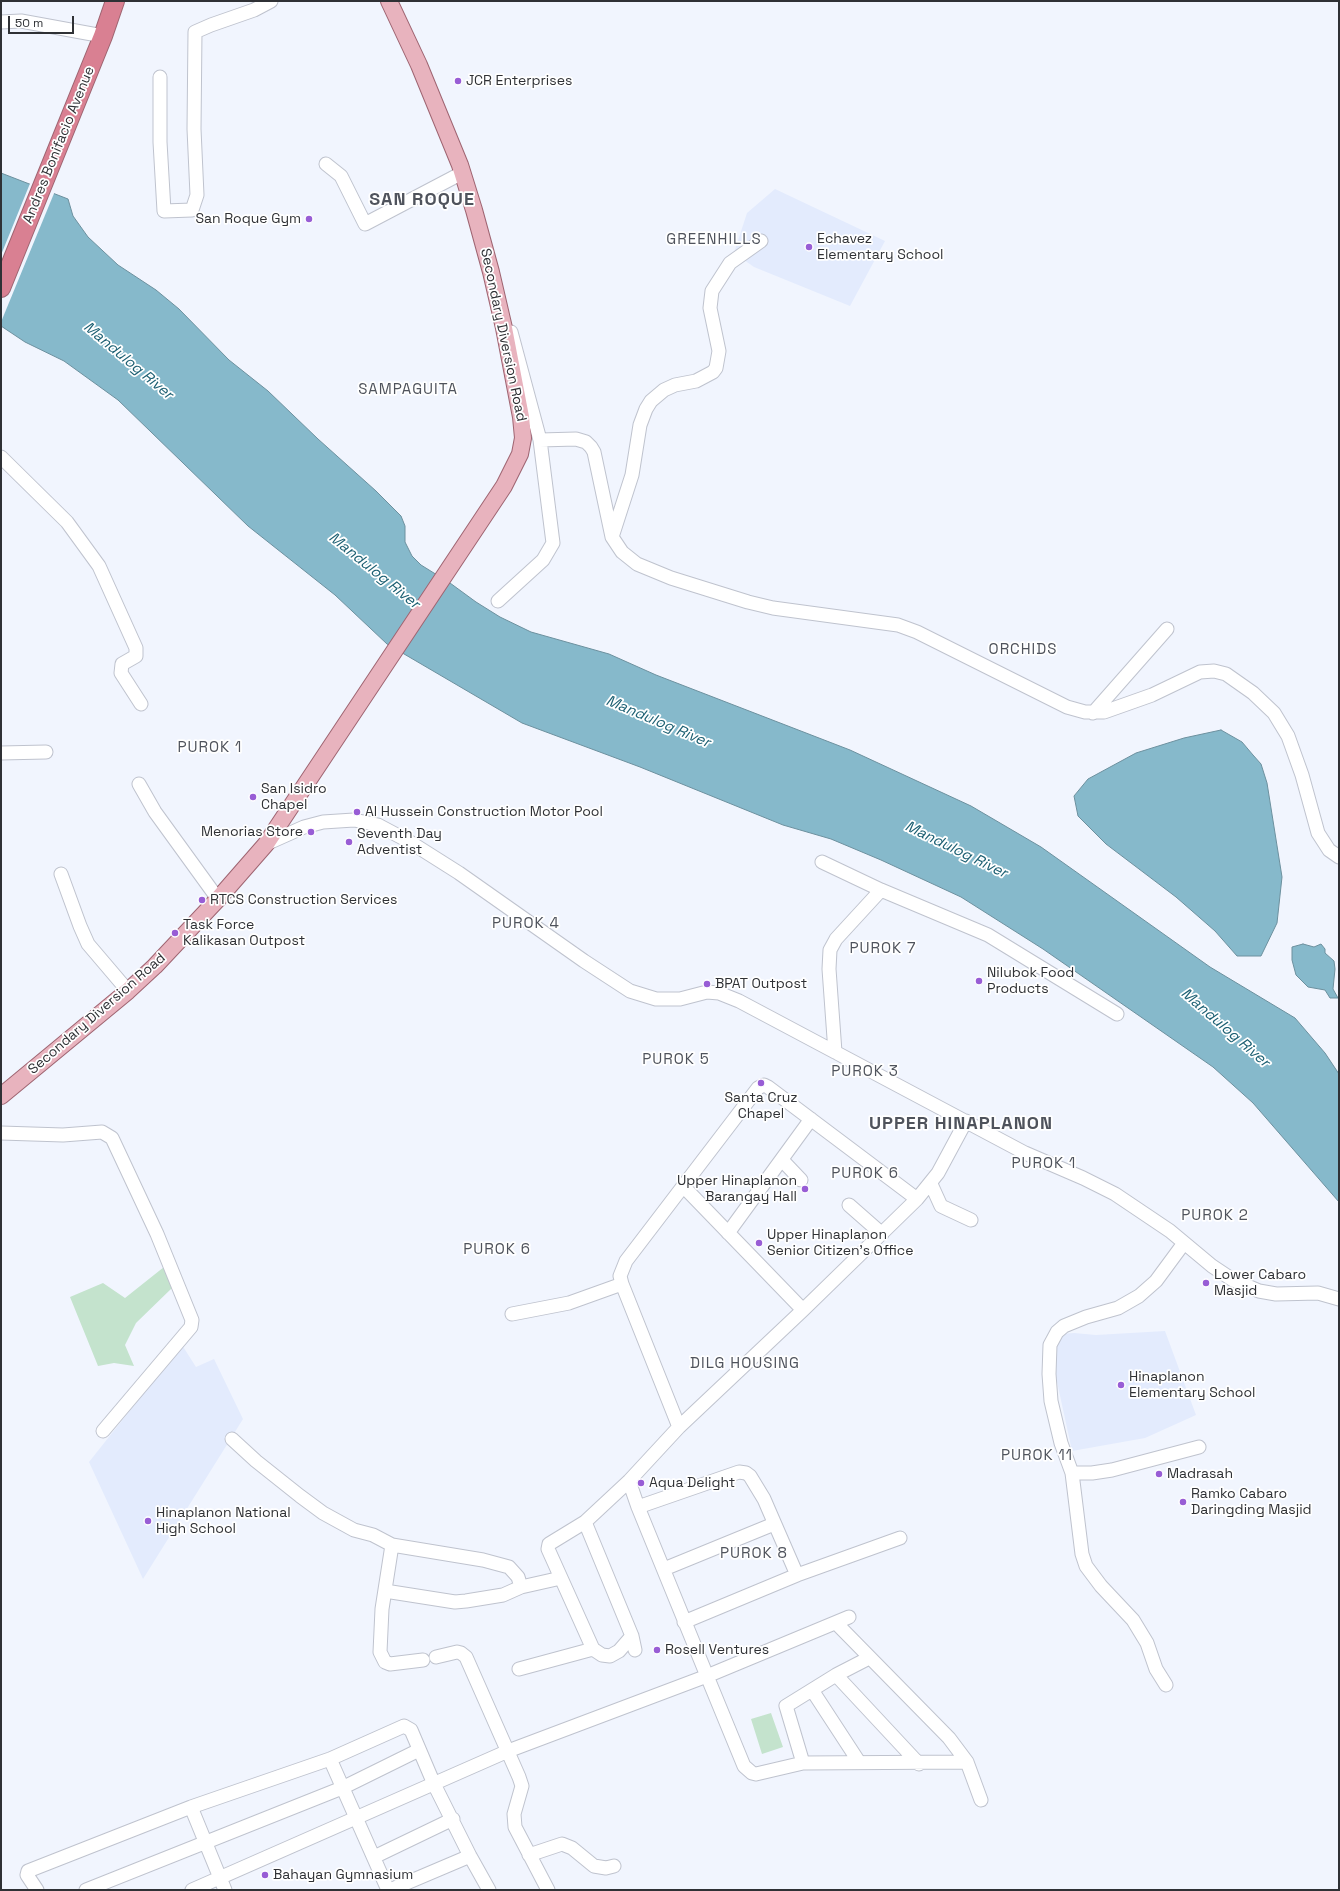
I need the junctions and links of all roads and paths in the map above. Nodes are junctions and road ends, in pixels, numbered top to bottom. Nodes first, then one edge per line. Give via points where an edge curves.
1 (116, 1) edge
2 (271, 1) edge
3 (389, 1) edge
4 (1, 22) edge
5 (103, 36) junction
6 (160, 77) dead end
7 (326, 164) dead end
8 (462, 173) junction
9 (761, 241) dead end
10 (1, 288) edge
11 (499, 307) junction
12 (540, 440) junction
13 (1, 457) edge
14 (612, 537) junction
15 (498, 601) dead end
16 (1167, 629) dead end
17 (141, 704) dead end
18 (1093, 713) junction
19 (46, 752) dead end
20 (1, 753) edge
21 (139, 784) dead end
22 (266, 844) junction
23 (1339, 856) edge
24 (822, 862) dead end
25 (61, 874) dead end
26 (880, 890) junction
27 (218, 900) junction
28 (128, 992) junction
29 (1116, 1014) dead end
30 (834, 1052) junction
31 (1, 1096) edge
32 (811, 1120) junction
33 (966, 1122) junction
34 (1, 1133) edge
35 (782, 1160) junction
36 (801, 1180) dead end
37 (931, 1184) junction
38 (683, 1186) junction
39 (917, 1199) junction
40 (849, 1205) dead end
41 (971, 1220) dead end
42 (728, 1233) junction
43 (882, 1234) junction
44 (1184, 1243) junction
45 (622, 1284) junction
46 (1339, 1299) edge
47 (803, 1310) junction
48 (512, 1314) dead end
49 (679, 1427) junction
50 (103, 1430) dead end
51 (232, 1439) dead end
52 (1199, 1447) dead end
53 (1072, 1473) junction
54 (629, 1481) junction
55 (638, 1507) junction
56 (585, 1522) junction
57 (774, 1524) junction
58 (900, 1538) dead end
59 (392, 1545) junction
60 (664, 1570) junction
61 (798, 1575) junction
62 (561, 1578) junction
63 (522, 1587) junction
64 (385, 1591) junction
65 (849, 1617) dead end
66 (684, 1622) junction
67 (836, 1623) junction
68 (632, 1636) junction
69 (592, 1649) junction
70 (635, 1650) dead end
71 (436, 1657) dead end
72 (869, 1658) junction
73 (423, 1660) dead end
74 (520, 1669) dead end
75 (836, 1675) junction
76 (708, 1676) junction
77 (1166, 1685) dead end
78 (812, 1690) junction
79 (419, 1750) junction
80 (508, 1751) junction
81 (330, 1758) junction
82 (859, 1762) junction
83 (967, 1762) junction
84 (803, 1763) junction
85 (919, 1764) junction
86 (434, 1784) junction
87 (342, 1788) junction
88 (981, 1800) dead end
89 (191, 1807) junction
90 (356, 1817) junction
91 (453, 1819) junction
92 (206, 1841) junction
93 (530, 1855) junction
94 (470, 1856) junction
95 (374, 1857) junction
96 (614, 1866) dead end
97 (222, 1884) edge
98 (486, 1889) edge
99 (37, 1890) edge
100 (86, 1890) edge
101 (192, 1890) edge
102 (389, 1890) edge
103 (548, 1890) edge

1 - 5 highway, Andres Bonifacio Avenue
2 - 6 street via 195,32 194,129 197,195 192,210 164,211
3 - 8 main road, Secondary Diversion Road via 419,65
4 - 5 street via 28,22
5 - 10 highway, Andres Bonifacio Avenue
7 - 8 street via 341,176 365,224
8 - 11 main road, Secondary Diversion Road
9 - 14 street via 730,263 712,292 710,308 719,352 716,368 696,381 664,390 646,409 640,425 632,475
11 - 12 street via 514,341
11 - 22 main road, Secondary Diversion Road via 521,417 523,438 517,462 504,486
12 - 14 street via 576,439 586,442 591,447
12 - 15 street via 554,538 552,548 533,570
13 - 17 street via 67,522 99,566 136,648 136,656 122,664 121,673
14 - 18 street via 616,546 630,560 651,571 773,608 898,625 1067,707
16 - 18 street
18 - 23 street via 1104,712 1152,695 1200,672 1214,671 1226,674 1253,693 1274,713 1288,736 1300,768 1318,833 1330,850
19 - 20 street
21 - 27 street via 155,812
22 - 27 main road, Secondary Diversion Road
22 - 30 street via 304,827 324,822 354,820 378,825 459,873 630,991 656,999 670,1000 707,992 719,993 739,1001
24 - 26 street
25 - 28 street via 88,944
26 - 29 street via 988,935
26 - 30 street via 836,939 830,950 828,969
27 - 28 main road, Secondary Diversion Road
28 - 31 main road, Secondary Diversion Road
30 - 33 street
32 - 35 street
32 - 38 street via 768,1087 761,1086
32 - 39 street
33 - 37 street
33 - 44 street via 1025,1153 1115,1194 1144,1212
34 - 50 street via 63,1135 102,1132 112,1138 157,1234 192,1320 191,1328
35 - 36 street
35 - 42 street
37 - 39 street
37 - 41 street via 941,1206
38 - 42 street
38 - 45 street via 626,1261 620,1276
39 - 43 street
40 - 43 street
42 - 47 street
43 - 47 street
44 - 46 street via 1233,1280 1259,1291 1276,1294 1318,1293
44 - 53 street via 1156,1281 1139,1296 1118,1308 1064,1326 1052,1338 1049,1374 1052,1401 1061,1443
45 - 48 street via 569,1303
45 - 49 street
47 - 49 street
49 - 54 street
51 - 59 street via 323,1513 354,1530 373,1535
52 - 53 street via 1112,1470
53 - 77 street via 1082,1554 1086,1566 1133,1620
54 - 55 street
54 - 56 street
55 - 57 street via 739,1472 750,1476 764,1499
55 - 60 street
56 - 62 street via 548,1546
56 - 68 street
57 - 60 street
57 - 61 street
58 - 61 street
59 - 63 street via 483,1560 509,1567 518,1577
59 - 64 street
60 - 66 street
61 - 66 street
62 - 63 street
62 - 69 street
63 - 64 street via 503,1595 476,1601 455,1602
64 - 73 street via 379,1645 382,1658 390,1664
65 - 67 street
66 - 76 street
67 - 72 street
67 - 76 street
68 - 69 street via 619,1651 610,1656
68 - 70 street
69 - 74 street
71 - 80 street via 457,1652 466,1657
72 - 75 street
72 - 83 street via 933,1721
75 - 78 street
75 - 85 street
76 - 80 street
76 - 84 street via 747,1770 756,1774
78 - 82 street
78 - 84 street via 786,1706
79 - 81 street via 411,1730 404,1726
79 - 86 street
79 - 87 street
80 - 86 street
80 - 93 street via 522,1786 514,1814 515,1827
81 - 87 street
81 - 89 street
82 - 84 street
82 - 85 street
83 - 85 street
83 - 88 street
86 - 90 street
86 - 91 street
87 - 90 street
87 - 92 street
89 - 92 street
89 - 99 street via 28,1871 27,1875
90 - 95 street
90 - 97 street
91 - 94 street
91 - 95 street
92 - 97 street
92 - 100 street
93 - 96 street via 562,1844 572,1848 594,1866
93 - 103 street
94 - 98 street
94 - 102 street
95 - 102 street
97 - 101 street

